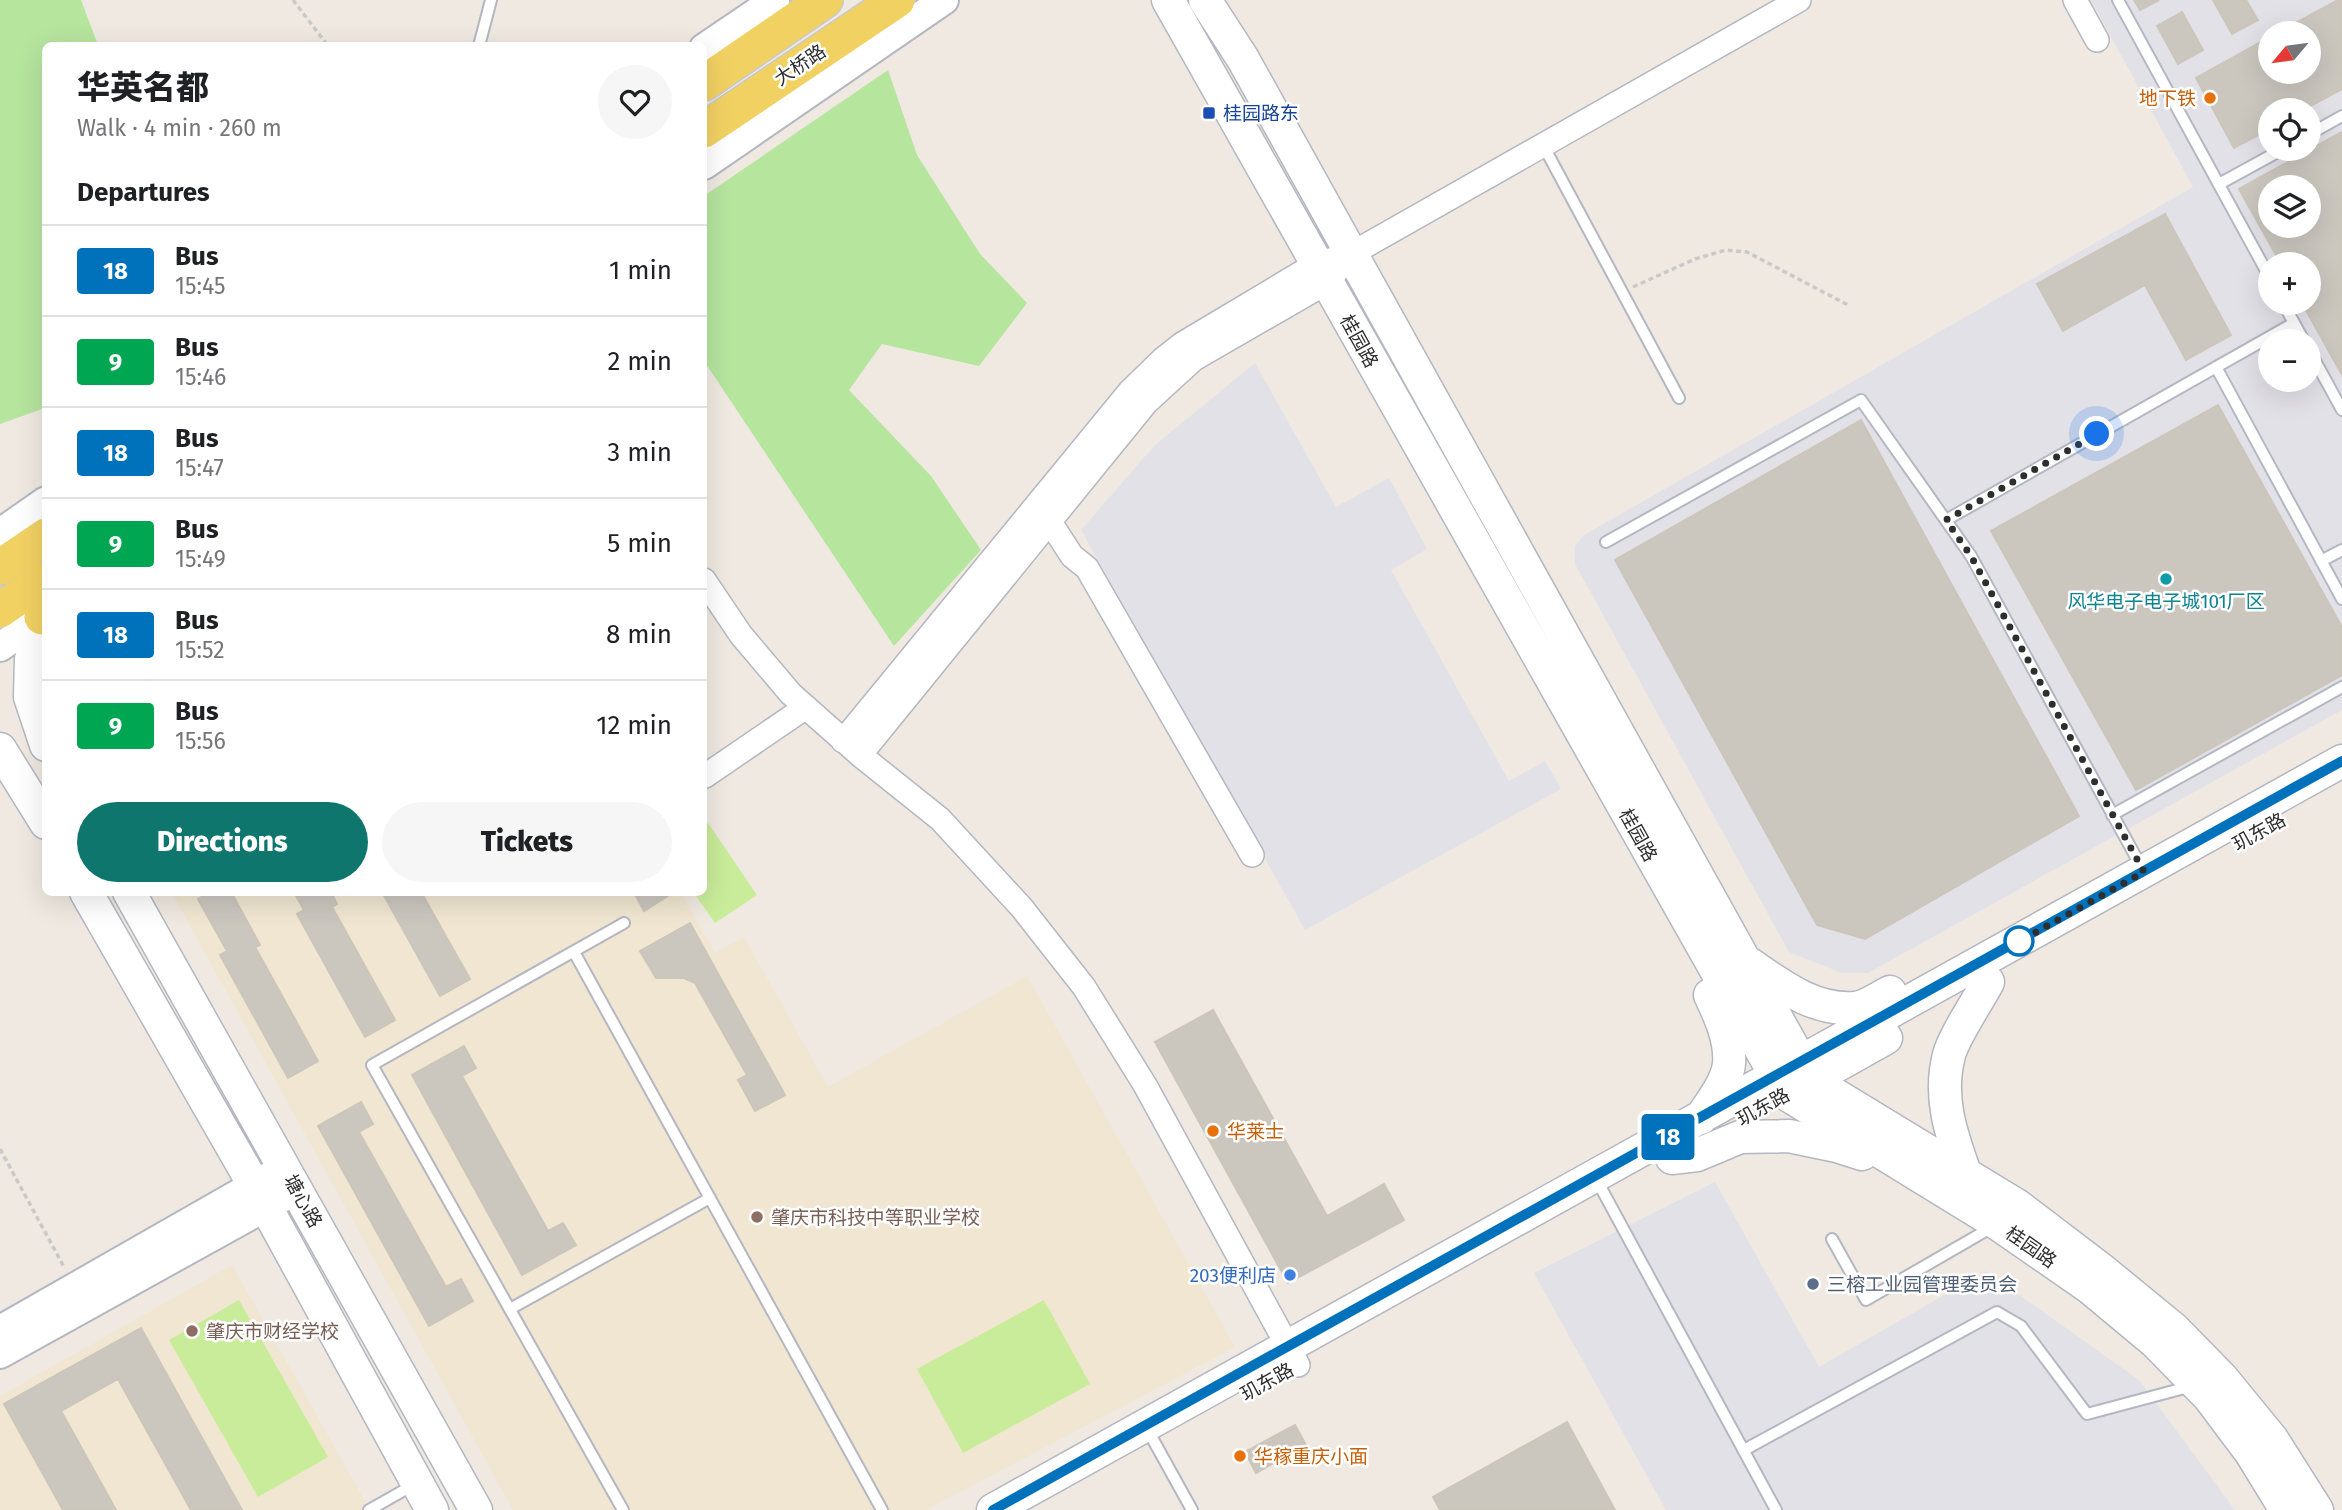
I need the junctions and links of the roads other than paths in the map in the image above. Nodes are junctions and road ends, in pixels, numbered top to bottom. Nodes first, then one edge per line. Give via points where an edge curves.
1 (491, 0) edge
2 (775, 0) edge
3 (825, 0) edge
4 (897, 0) edge
5 (944, 0) edge
6 (1159, 0) edge
7 (1168, 0) edge
8 (1205, 0) edge
9 (1799, 0) edge
10 (2076, 0) edge
11 (2118, 0) edge
12 (1188, 36) junction
13 (2097, 40) dead end
14 (480, 42) edge
15 (707, 46) edge
16 (707, 81) edge
17 (2342, 116) edge
18 (717, 121) edge
19 (2321, 128) edge
20 (707, 142) edge
21 (1543, 145) junction
22 (2261, 161) edge
23 (707, 163) edge
24 (2219, 184) junction
25 (1351, 254) junction
26 (2258, 256) edge
27 (1321, 274) junction
28 (2290, 315) edge
29 (2294, 323) junction
30 (2297, 329) edge
31 (2216, 367) junction
32 (2321, 372) edge
33 (1679, 398) dead end
34 (2342, 410) edge
35 (42, 504) edge
36 (1946, 520) junction
37 (1050, 522) junction
38 (0, 533) edge
39 (42, 539) edge
40 (1606, 541) dead end
41 (2342, 550) edge
42 (2321, 561) junction
43 (0, 567) edge
44 (42, 581) edge
45 (707, 584) edge
46 (2342, 599) edge
47 (0, 610) edge
48 (42, 618) edge
49 (42, 625) edge
50 (0, 647) edge
51 (2342, 687) edge
52 (806, 707) junction
53 (42, 733) edge
54 (852, 748) junction
55 (0, 749) edge
56 (2342, 761) edge
57 (707, 775) edge
58 (2342, 786) edge
59 (2112, 815) junction
60 (42, 817) edge
61 (1252, 855) dead end
62 (2144, 872) junction
63 (88, 896) edge
64 (131, 896) edge
65 (624, 923) dead end
66 (1688, 923) junction
67 (573, 952) junction
68 (1744, 959) junction
69 (1977, 976) junction
70 (1793, 1078) junction
71 (1700, 1119) junction
72 (1672, 1158) junction
73 (1907, 1168) junction
74 (1965, 1173) junction
75 (290, 1179) junction
76 (1600, 1186) junction
77 (260, 1196) junction
78 (710, 1198) junction
79 (2008, 1215) junction
80 (1832, 1239) dead end
81 (510, 1309) junction
82 (0, 1329) edge
83 (0, 1354) edge
84 (1294, 1356) junction
85 (2210, 1381) junction
86 (1150, 1435) junction
87 (1744, 1450) junction
88 (425, 1497) edge
89 (369, 1510) edge
90 (476, 1510) edge
91 (623, 1510) edge
92 (882, 1510) edge
93 (993, 1510) edge
94 (1037, 1510) edge
95 (1192, 1510) edge
96 (1776, 1510) edge
97 (2286, 1510) edge
98 (2316, 1510) edge

1 - 14 lane
2 - 15 street
3 - 16 main road, 大桥路
4 - 18 main road, 大桥路
5 - 23 street
6 - 12 street
7 - 12 main road, 桂园路
8 - 25 main road, 桂园路 via 1243,59
9 - 21 street
10 - 13 street
11 - 24 lane
12 - 27 main road, 桂园路
17 - 19 lane
18 - 20 main road
21 - 25 street
21 - 33 lane
22 - 24 lane
24 - 26 lane
25 - 27 street
25 - 68 main road, 桂园路
27 - 37 street via 1177,372 1146,403
27 - 54 street via 1182,344 1145,376
27 - 66 main road, 桂园路
28 - 29 lane
29 - 30 lane
29 - 31 lane
31 - 36 lane
31 - 42 lane
32 - 34 lane
35 - 38 street
36 - 40 lane via 1861,400
36 - 59 lane via 1971,556
37 - 54 street
37 - 61 street via 1072,556 1087,568
39 - 43 main road
41 - 42 lane
42 - 46 lane
44 - 47 main road
45 - 52 street via 741,635
48 - 50 street
49 - 53 main road via 31,659 30,697
51 - 59 lane
52 - 54 street
52 - 57 street
54 - 84 street via 940,819 1022,908 1084,987 1145,1085
55 - 60 main road
56 - 62 main road, 玑东路
58 - 69 main road, 玑东路
59 - 62 lane
62 - 69 main road, 玑东路
63 - 77 main road, 塘心路
64 - 75 main road, 塘心路
65 - 67 lane
66 - 70 main road, 桂园路
66 - 71 main road via 1724,1025 1729,1065
67 - 78 lane
67 - 81 lane via 372,1065
68 - 69 main road via 1792,993 1824,1006 1857,1008 1921,980
68 - 70 main road, 桂园路
69 - 70 main road, 玑东路
69 - 74 main road via 1950,1053 1945,1084 1945,1112
70 - 71 main road, 玑东路
70 - 72 main road, 玑东路
70 - 73 main road, 桂园路
70 - 74 main road
71 - 76 main road, 玑东路
72 - 73 main road via 1697,1155 1740,1138 1789,1136
72 - 76 main road, 玑东路
73 - 79 main road, 桂园路
74 - 79 main road
75 - 77 street
75 - 90 main road, 塘心路
76 - 84 main road, 玑东路
76 - 87 lane
77 - 82 street
77 - 83 street
77 - 88 main road, 塘心路
78 - 81 lane
78 - 92 lane
79 - 80 lane via 1866,1300
79 - 85 main road, 桂园路 via 2155,1342
81 - 91 lane
84 - 86 main road, 玑东路
85 - 87 lane via 2087,1413 2021,1326 1997,1312
85 - 97 main road, 桂园路 via 2209,1396
85 - 98 main road via 2272,1439
86 - 93 main road, 玑东路
86 - 94 main road, 玑东路
86 - 95 lane
87 - 96 lane
88 - 89 lane

